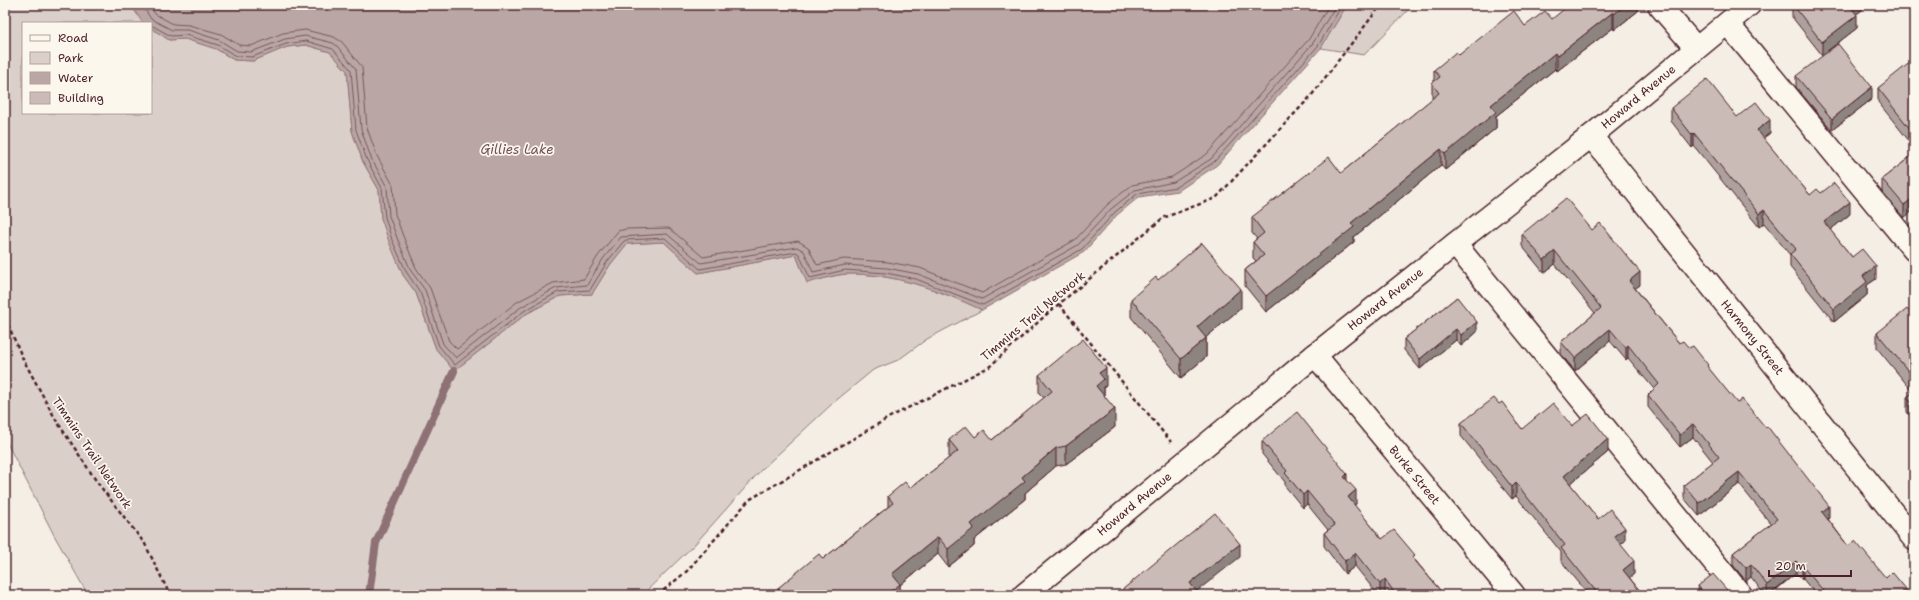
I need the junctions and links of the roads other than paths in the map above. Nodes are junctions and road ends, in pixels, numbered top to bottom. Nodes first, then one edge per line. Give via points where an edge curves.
1 (1659, 5) edge
2 (1749, 5) edge
3 (1728, 24) junction
4 (1696, 48) junction
5 (1591, 136) junction
6 (1455, 244) junction
7 (1914, 250) edge
8 (1315, 355) junction
9 (1914, 539) edge
10 (1024, 595) edge
11 (1514, 595) edge
12 (1741, 595) edge

1 - 4 street
2 - 3 street, Howard Avenue
3 - 4 street, Howard Avenue
3 - 7 street
4 - 5 street, Howard Avenue
5 - 6 street, Howard Avenue
5 - 9 street, Harmony Street
6 - 8 street, Howard Avenue
6 - 12 street
8 - 10 street, Howard Avenue
8 - 11 street, Burke Street

